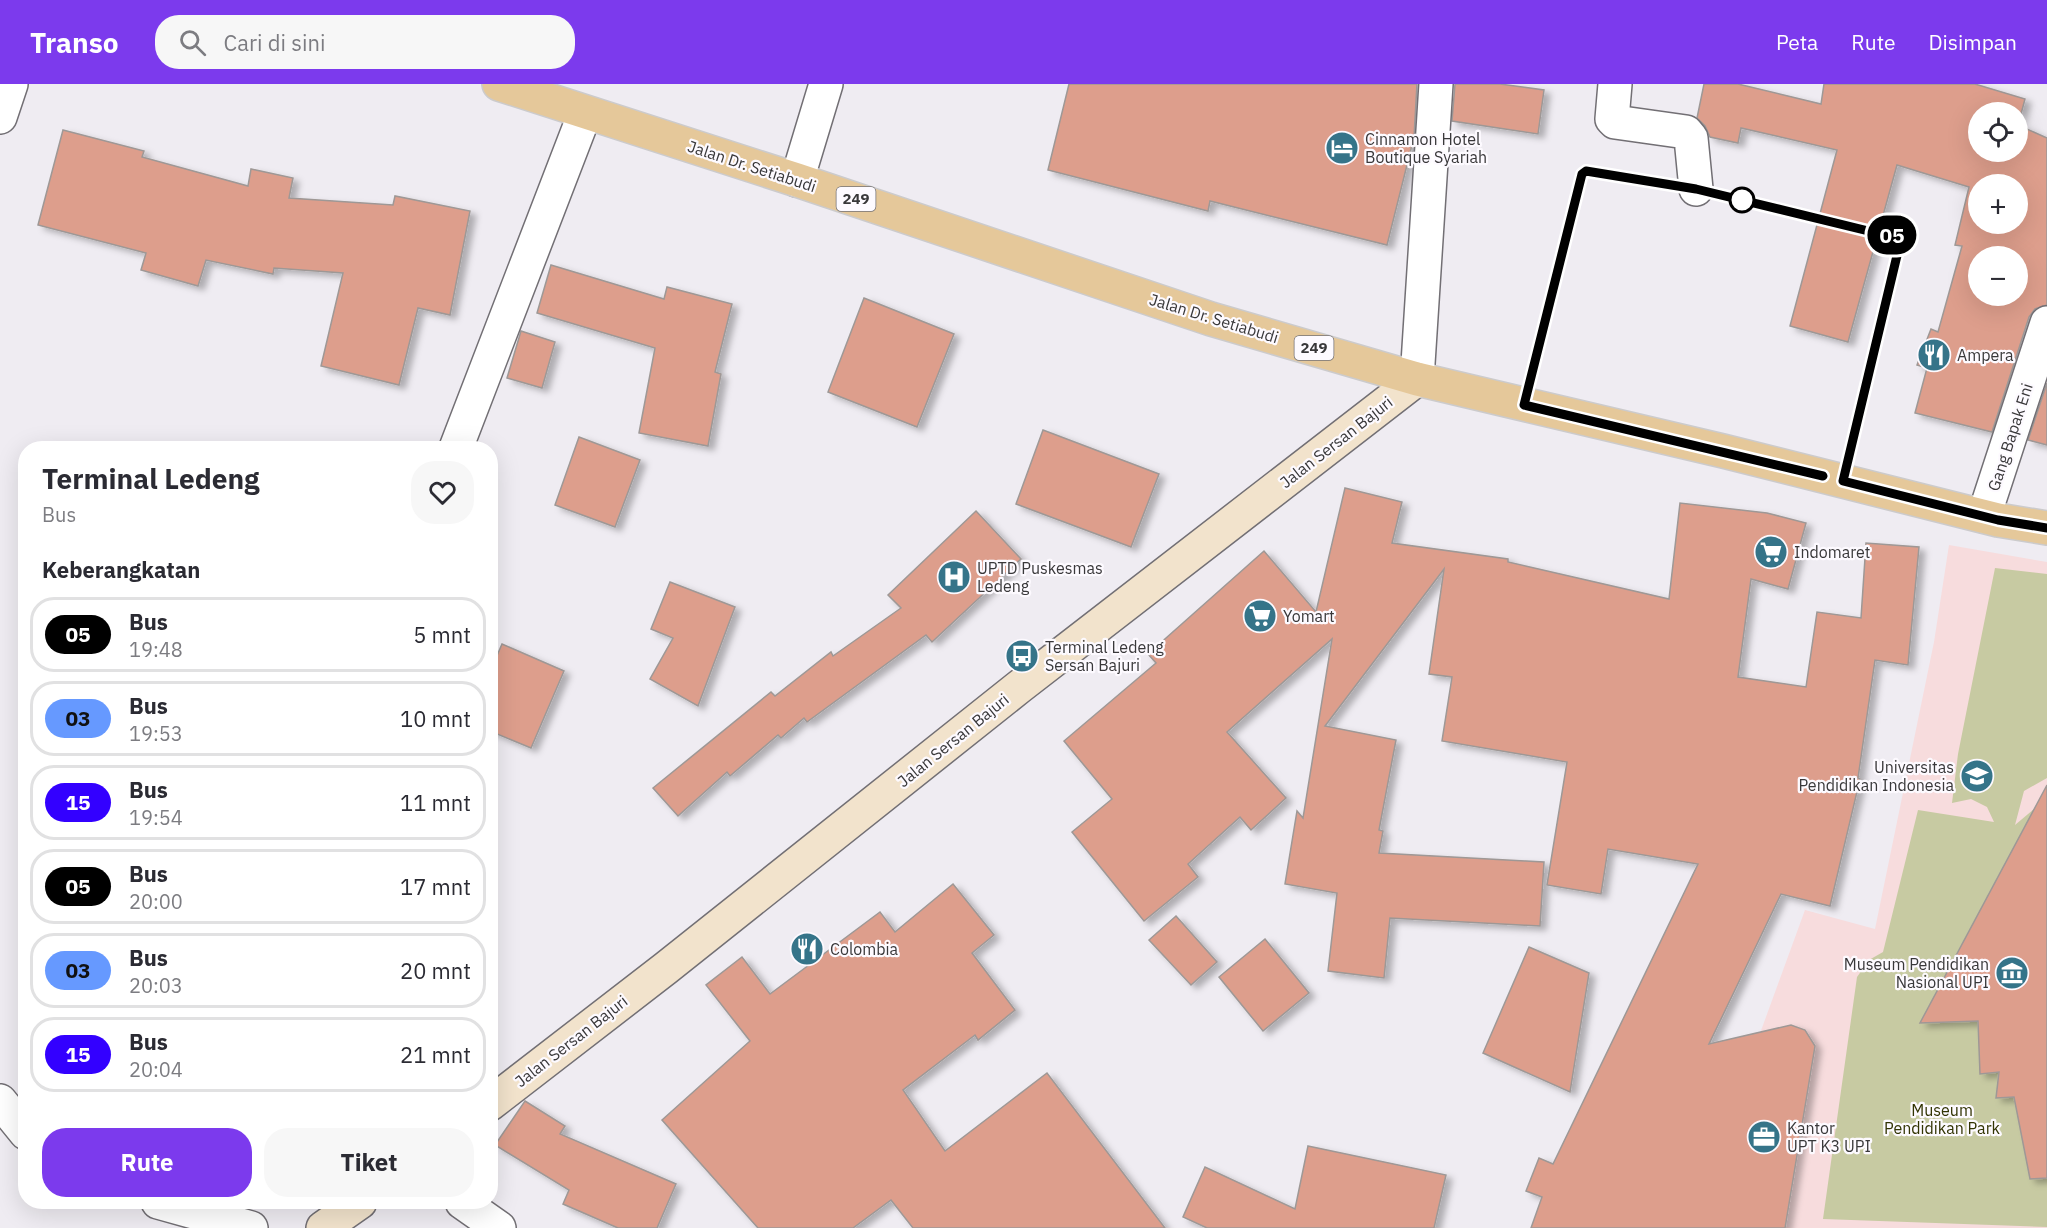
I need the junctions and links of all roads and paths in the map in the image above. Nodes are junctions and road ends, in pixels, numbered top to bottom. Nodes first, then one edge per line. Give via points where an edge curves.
1 (11, 84) edge
2 (499, 84) edge
3 (826, 84) edge
4 (1436, 84) edge
5 (1615, 84) edge
6 (585, 113) junction
7 (0, 117) edge
8 (797, 180) junction
9 (1696, 189) dead end
10 (2047, 323) edge
11 (1417, 379) junction
12 (459, 441) edge
13 (1984, 516) junction
14 (2047, 528) edge
15 (498, 1098) edge
16 (0, 1101) edge
17 (18, 1123) edge
18 (183, 1209) edge
19 (350, 1209) edge
20 (472, 1209) edge
21 (251, 1228) edge
22 (323, 1228) edge
23 (499, 1228) edge

1 - 7 street
2 - 6 main road, Jalan Dr. Setiabudi / 249
3 - 8 street
4 - 11 street
5 - 9 street via 1615,122 1686,132 1691,138
6 - 8 main road, Jalan Dr. Setiabudi / 249
6 - 12 street
8 - 11 main road, Jalan Dr. Setiabudi / 249 via 1211,319
10 - 13 street, Gang Bapak Eni
11 - 13 main road, Jalan Dr. Setiabudi / 249
11 - 15 main road, Jalan Sersan Bajuri
13 - 14 main road, Jalan Dr. Setiabudi / 249
16 - 17 street
18 - 21 street
19 - 22 main road
20 - 23 street

